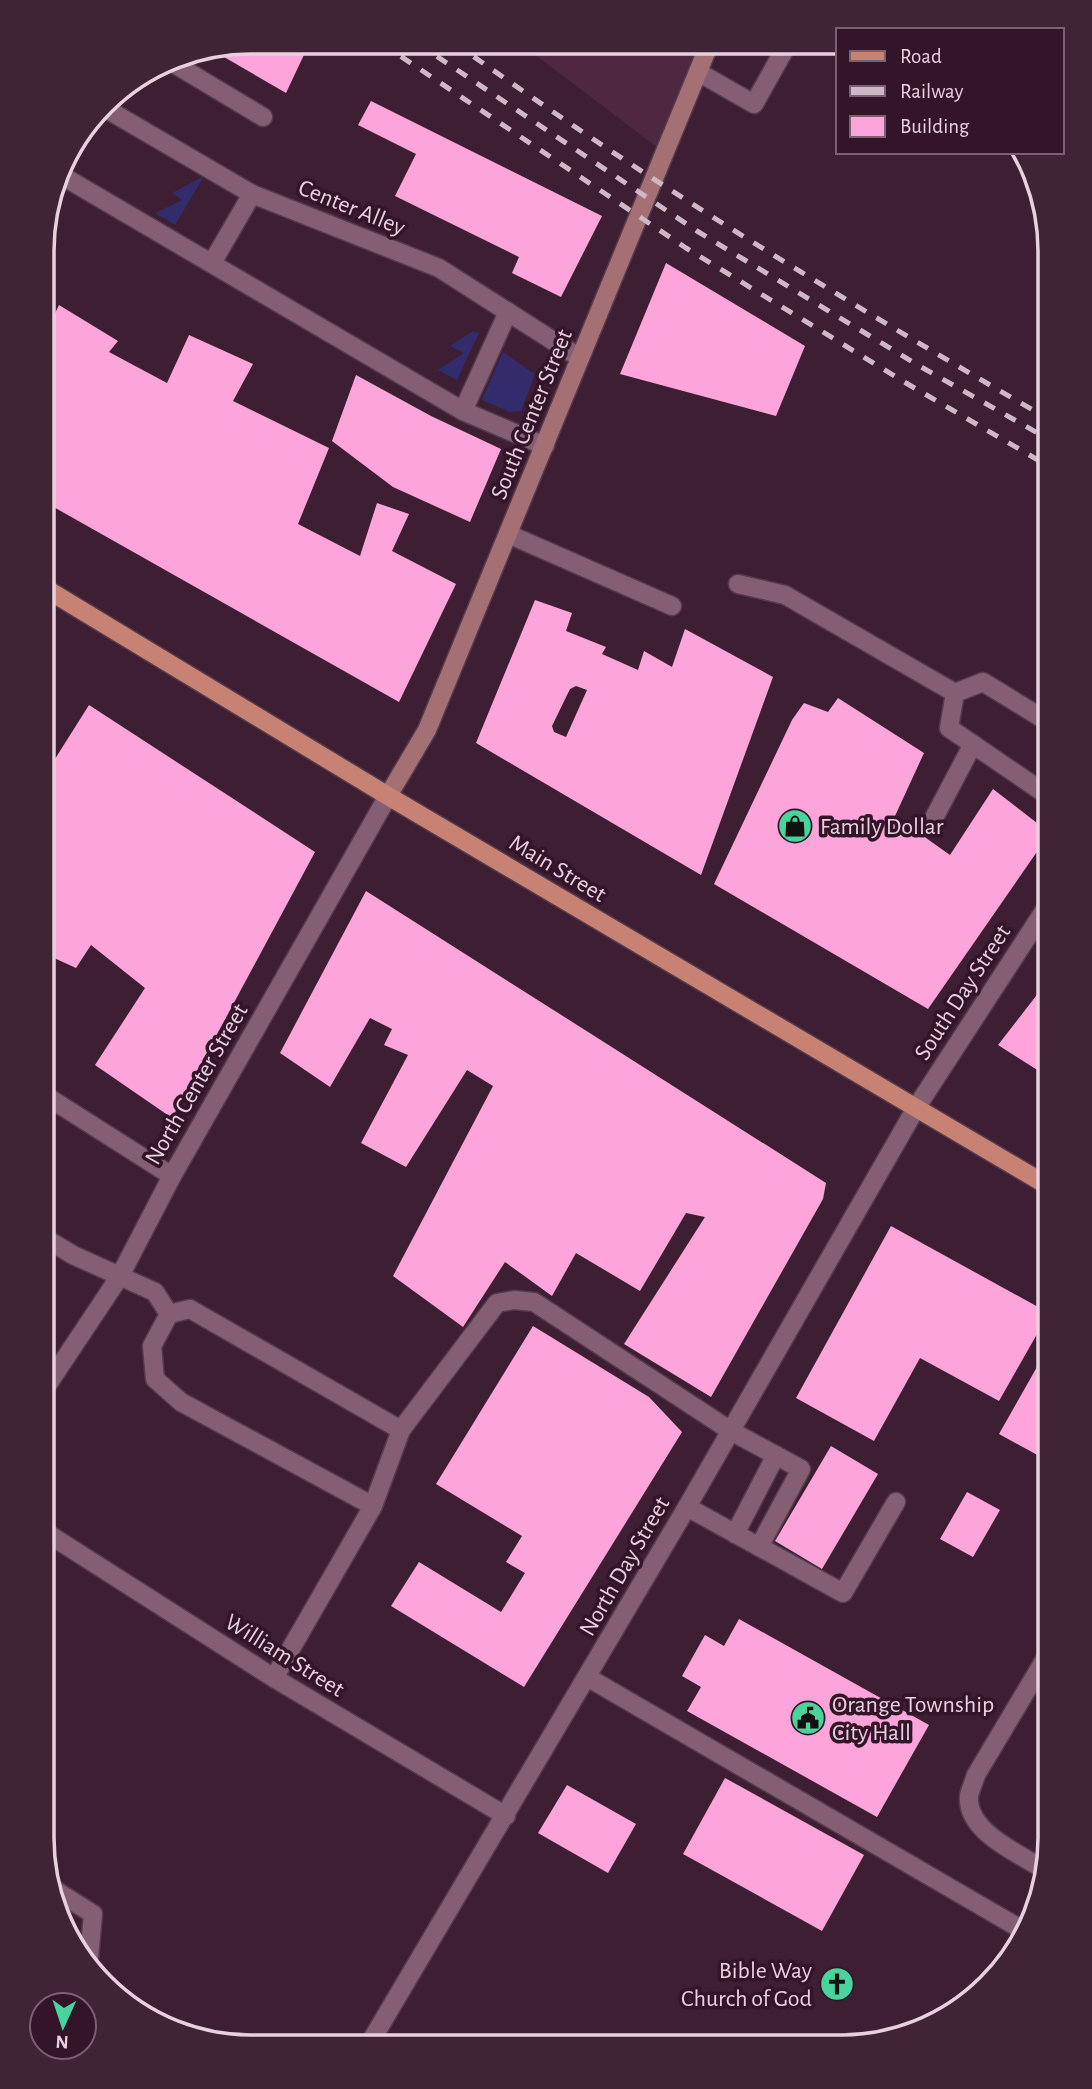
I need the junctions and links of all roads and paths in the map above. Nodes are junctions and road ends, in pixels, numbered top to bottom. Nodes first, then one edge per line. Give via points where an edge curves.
1 (705, 54) edge
2 (783, 54) edge
3 (180, 68) edge
4 (698, 72) junction
5 (112, 112) edge
6 (263, 117) dead end
7 (68, 179) edge
8 (252, 194) junction
9 (212, 263) junction
10 (508, 312) junction
11 (580, 358) junction
12 (463, 411) junction
13 (545, 446) junction
14 (508, 534) junction
15 (738, 584) dead end
16 (54, 594) edge
17 (672, 606) dead end
18 (955, 693) junction
19 (1038, 715) edge
20 (973, 744) junction
21 (1038, 789) edge
22 (388, 796) junction
23 (935, 816) dead end
24 (1038, 921) edge
25 (54, 1101) edge
26 (916, 1108) junction
27 (172, 1176) junction
28 (1037, 1180) edge
29 (54, 1244) edge
30 (120, 1276) junction
31 (169, 1314) junction
32 (54, 1376) edge
33 (401, 1430) junction
34 (731, 1431) junction
35 (776, 1455) junction
36 (896, 1502) dead end
37 (373, 1506) junction
38 (687, 1507) junction
39 (735, 1534) junction
40 (54, 1539) edge
41 (759, 1547) junction
42 (1037, 1673) edge
43 (587, 1677) junction
44 (274, 1678) junction
45 (506, 1816) junction
46 (1035, 1864) edge
47 (63, 1895) edge
48 (1016, 1926) edge
49 (90, 1951) edge
50 (375, 2035) edge

1 - 4 main road, South Center Street
2 - 4 street via 754,104
3 - 6 street
4 - 11 main road, South Center Street
5 - 8 street, Center Alley
7 - 9 street
8 - 9 street
8 - 10 street, Center Alley via 439,268
9 - 12 street
10 - 11 street, Center Alley
10 - 12 street
11 - 13 main road, South Center Street
12 - 13 street
13 - 14 main road, South Center Street
14 - 17 street
14 - 22 main road, South Center Street via 427,730
15 - 18 street via 785,595
16 - 22 main road, Main Street
18 - 19 street via 983,682
18 - 20 street via 949,728
20 - 21 street
20 - 23 street
22 - 26 main road, Main Street
22 - 27 street, North Center Street
24 - 26 street, South Day Street
25 - 27 street
26 - 28 main road, Main Street
26 - 34 street, North Day Street
27 - 30 street, North Center Street
29 - 30 street
30 - 31 street via 155,1292
30 - 32 street, North Center Street
31 - 33 street via 190,1309
31 - 37 street via 152,1346 155,1379 181,1402
33 - 34 street via 497,1303 514,1300 534,1302
33 - 37 street
34 - 35 street
34 - 38 street, North Day Street
35 - 39 street
35 - 41 street via 801,1469
36 - 41 street via 843,1593
37 - 44 street
38 - 39 street
38 - 43 street, North Day Street
39 - 41 street
40 - 44 street, William Street
42 - 46 street via 976,1775 969,1796 971,1814 979,1826
43 - 45 street, North Day Street
43 - 48 street
44 - 45 street, William Street
45 - 50 street, North Day Street
47 - 49 street via 93,1914

